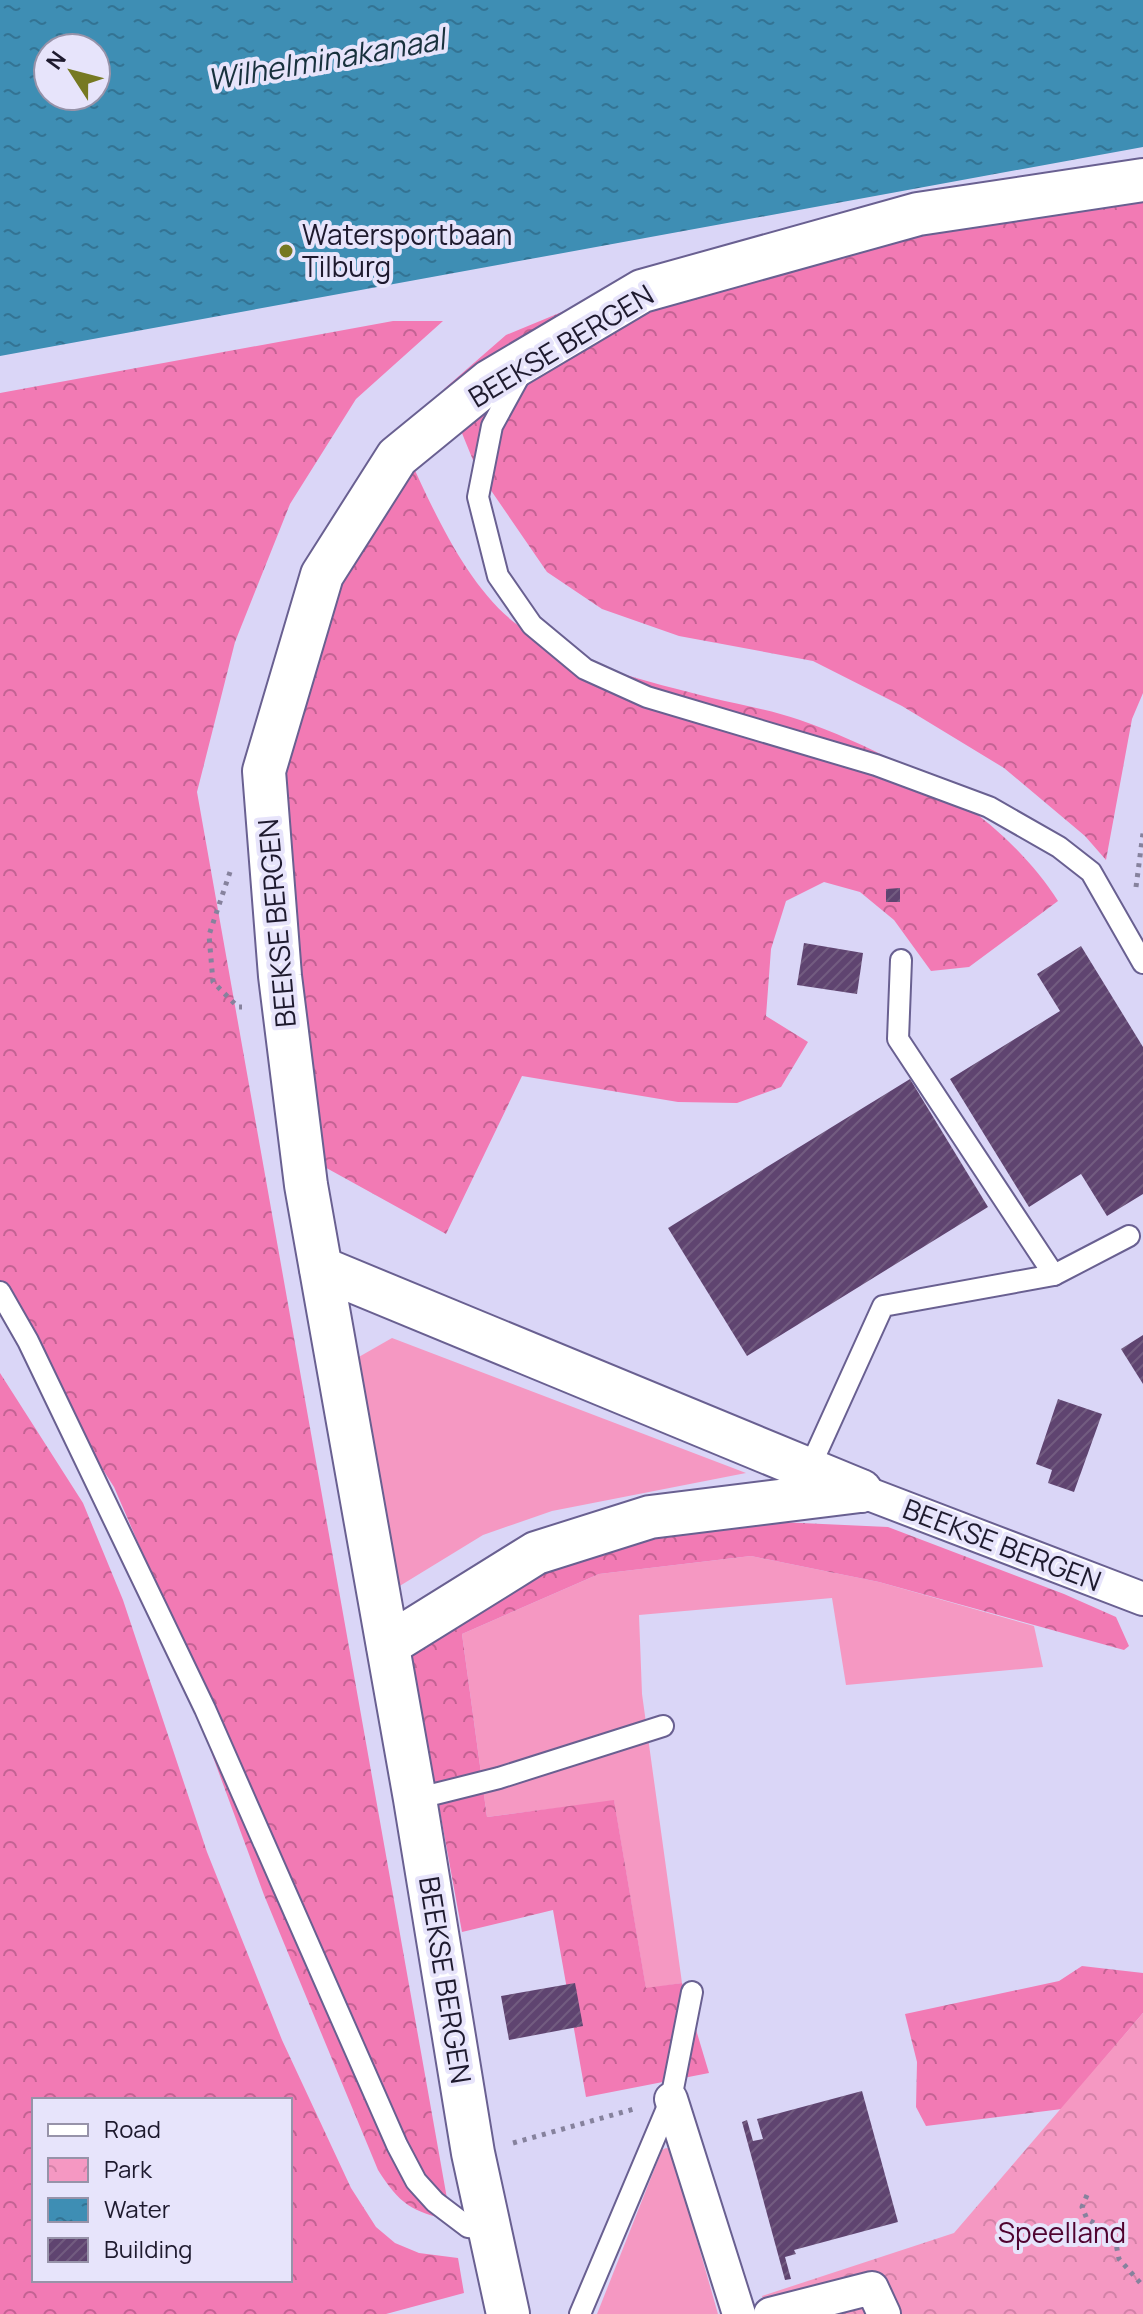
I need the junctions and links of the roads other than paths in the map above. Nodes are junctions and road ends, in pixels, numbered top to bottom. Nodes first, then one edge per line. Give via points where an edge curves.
1 (1143, 180) edge
2 (529, 359) junction
3 (901, 960) dead end
4 (1143, 963) edge
5 (1129, 1236) dead end
6 (321, 1268) junction
7 (1054, 1275) junction
8 (0, 1292) edge
9 (809, 1469) junction
10 (861, 1491) junction
11 (1143, 1599) edge
12 (388, 1645) junction
13 (663, 1726) dead end
14 (415, 1799) junction
15 (692, 1992) dead end
16 (671, 2099) junction
17 (489, 2229) junction
18 (508, 2314) edge
19 (580, 2314) edge
20 (739, 2314) edge
21 (770, 2314) edge
22 (884, 2314) edge

1 - 2 street, BEEKSE BERGEN via 918,214 642,291
2 - 4 lane via 492,426 478,497 498,576 532,625 585,669 647,697 876,765 989,807 1091,872
2 - 6 street, BEEKSE BERGEN via 490,381 397,457 322,575 264,771 280,976
3 - 7 lane via 898,1039
5 - 7 lane
6 - 9 street, BEEKSE BERGEN
6 - 12 street, BEEKSE BERGEN
7 - 9 lane via 883,1306
8 - 17 lane via 205,1709 397,2145 416,2181 435,2202 468,2227
9 - 10 street, BEEKSE BERGEN
10 - 11 street, BEEKSE BERGEN
10 - 12 street, BEEKSE BERGEN via 650,1517 536,1553
12 - 14 street, BEEKSE BERGEN
13 - 14 lane
14 - 17 street, BEEKSE BERGEN
15 - 16 lane
16 - 19 lane
16 - 20 street
17 - 18 street, BEEKSE BERGEN
21 - 22 street via 872,2288

